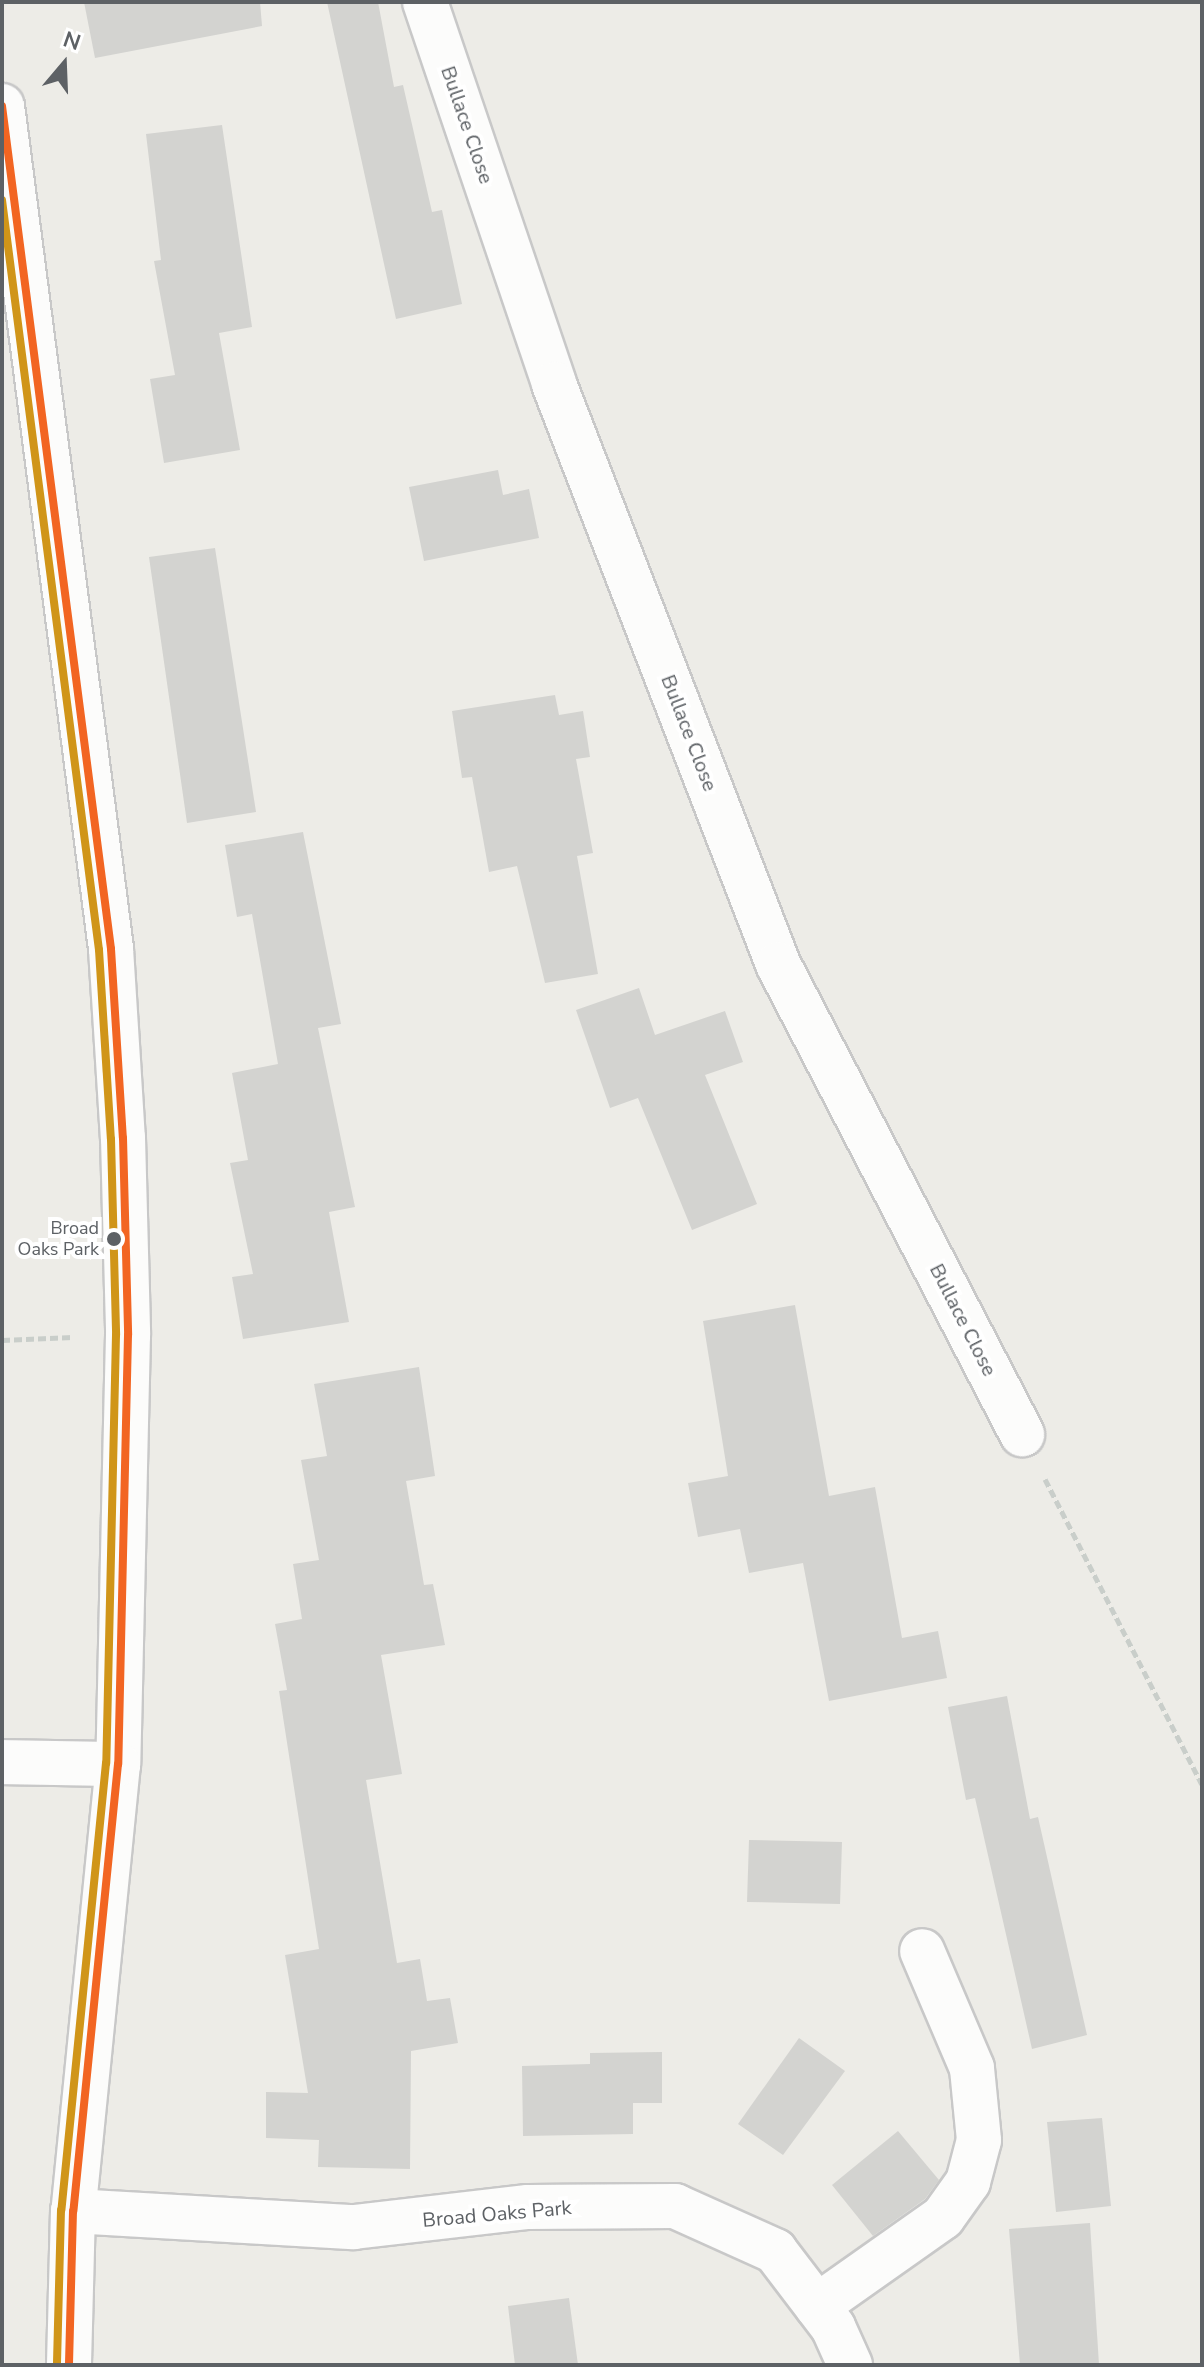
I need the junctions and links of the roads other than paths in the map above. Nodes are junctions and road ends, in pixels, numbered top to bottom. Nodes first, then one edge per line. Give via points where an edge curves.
1 (425, 2) edge
2 (2, 106) edge
3 (1022, 1434) road end
4 (2, 1762) edge
5 (118, 1764) junction
6 (922, 1951) dead end
7 (73, 2211) junction
8 (817, 2306) junction
9 (69, 2365) edge
10 (850, 2365) edge

1 - 3 street, Bullace Close via 554,384 778,964
2 - 5 street via 111,949 128,1335
4 - 5 street
5 - 7 street
6 - 8 street via 972,2068 979,2140 968,2182 943,2217
7 - 8 street, Broad Oaks Park via 354,2227 528,2207 675,2206 775,2251
7 - 9 street
8 - 10 street, Broad Oaks Park

